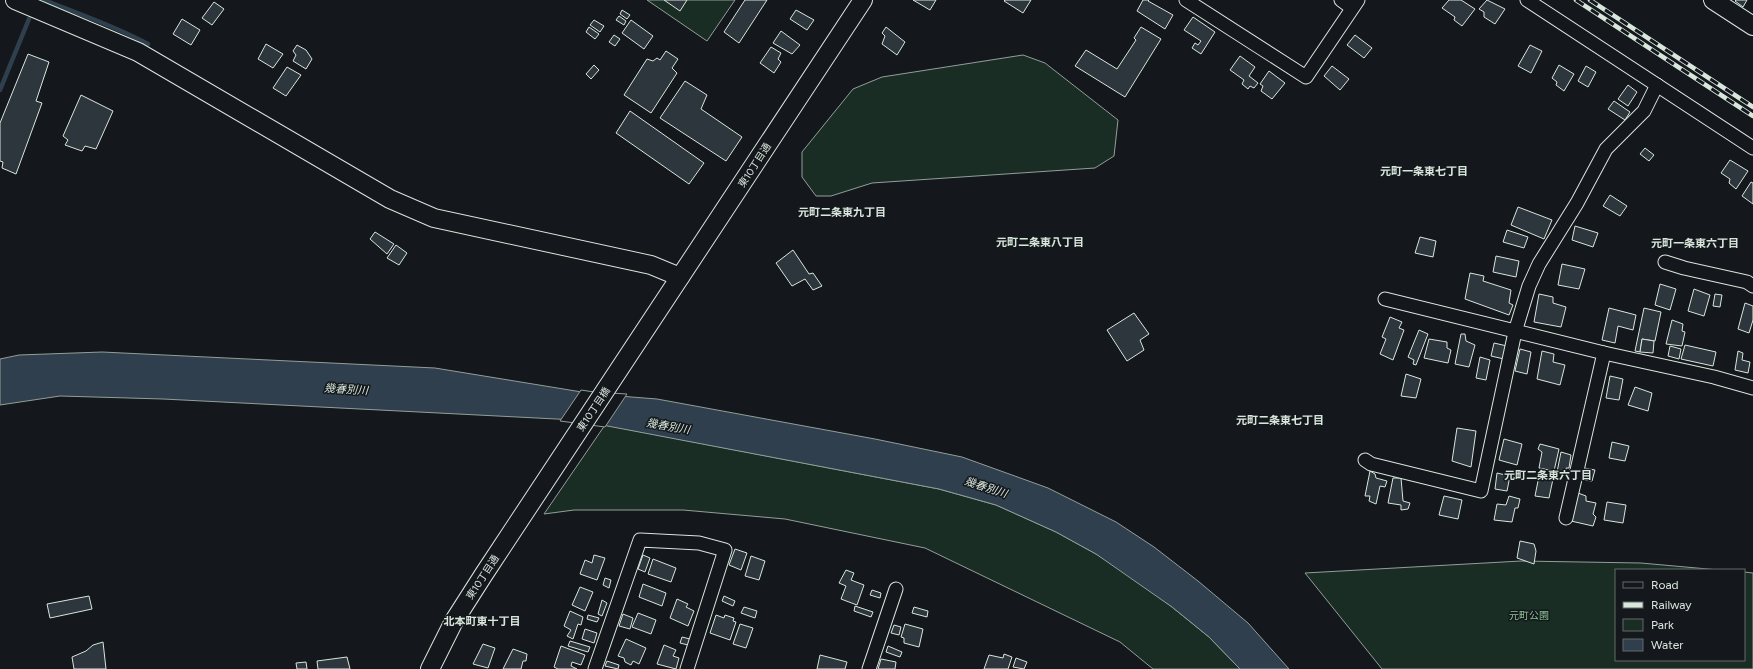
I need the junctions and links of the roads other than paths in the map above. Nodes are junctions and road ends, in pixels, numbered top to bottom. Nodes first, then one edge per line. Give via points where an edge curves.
1 (15, 0) edge
2 (863, 0) edge
3 (1186, 0) edge
4 (1341, 0) edge
5 (1527, 0) edge
6 (1714, 0) edge
7 (1355, 4) edge
8 (1753, 26) edge
9 (1657, 85) junction
10 (1753, 148) edge
11 (1665, 262) dead end
12 (680, 277) junction
13 (1753, 286) edge
14 (1385, 299) dead end
15 (645, 330) joint
16 (1515, 332) junction
17 (1604, 353) junction
18 (1753, 388) edge
19 (1365, 460) dead end
20 (541, 488) joint
21 (1566, 518) dead end
22 (896, 589) dead end
23 (430, 669) edge
24 (595, 669) edge
25 (687, 669) edge
26 (869, 669) edge

1 - 12 street via 138,52 390,198 434,218 651,265
2 - 12 street, 東10丁目通
3 - 7 street via 1306,77
4 - 7 street
5 - 9 street
6 - 8 street
9 - 10 street
9 - 16 street via 1644,111 1606,149 1577,203 1539,264 1529,286
11 - 13 street via 1747,282
12 - 15 street, 東10丁目通
14 - 16 street
15 - 20 street, 東10丁目橋
16 - 17 street
16 - 19 street via 1481,491 1371,464
17 - 18 street
17 - 21 street
20 - 23 street, 東10丁目通 via 454,621
22 - 26 street
24 - 25 street via 640,540 699,543 725,550

